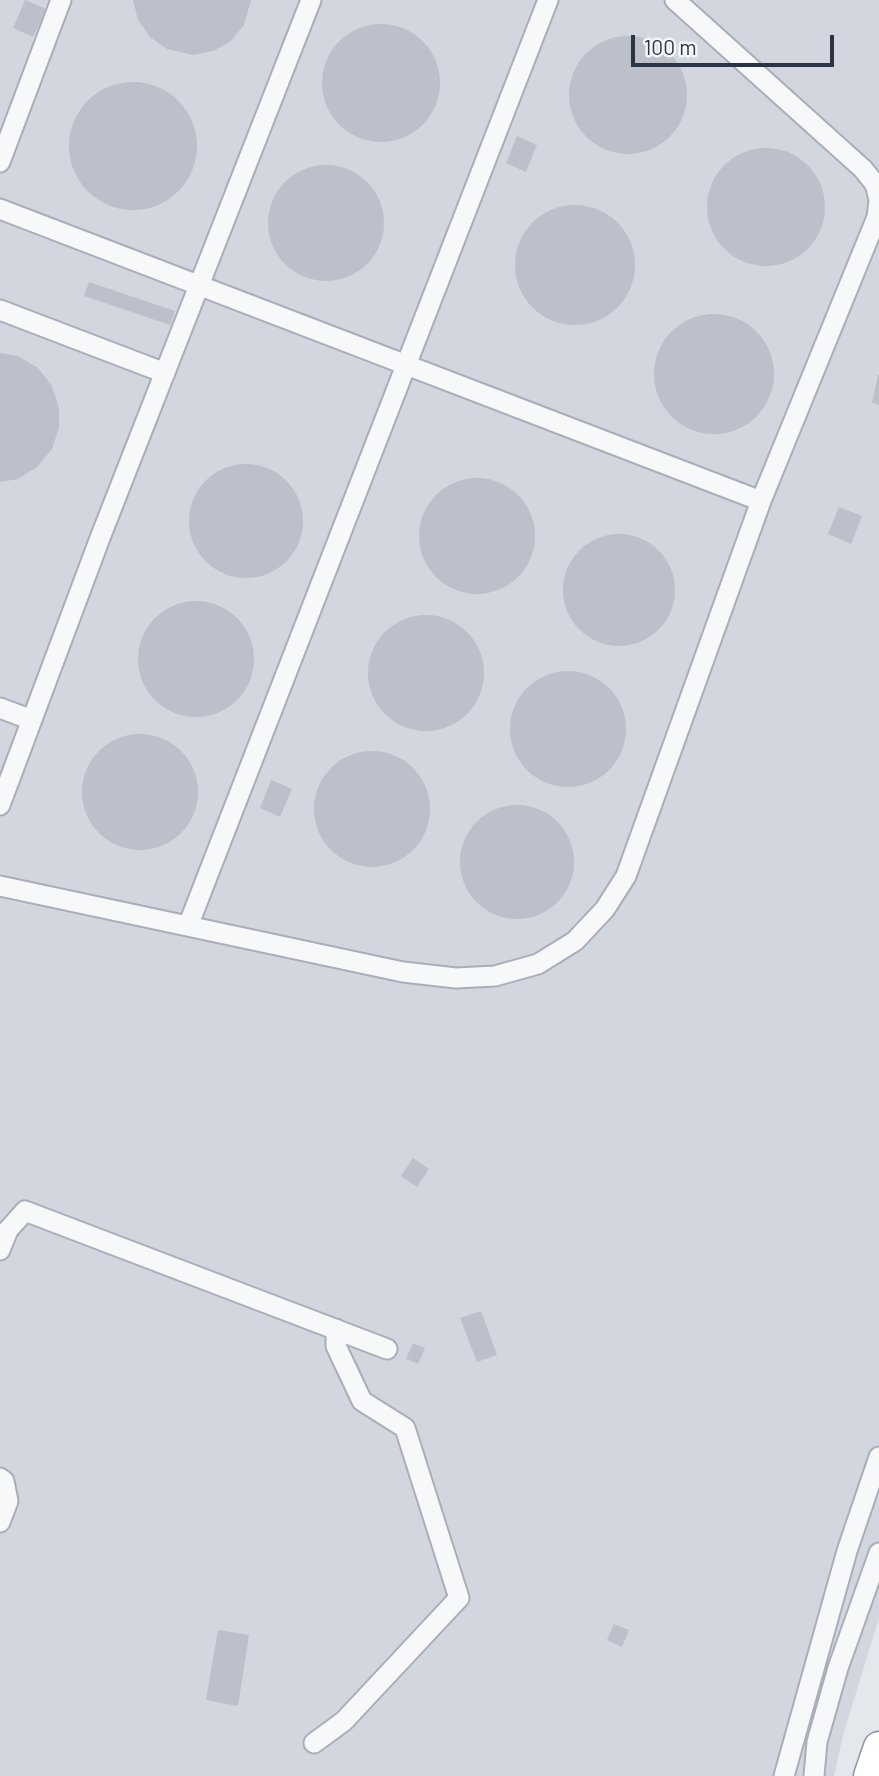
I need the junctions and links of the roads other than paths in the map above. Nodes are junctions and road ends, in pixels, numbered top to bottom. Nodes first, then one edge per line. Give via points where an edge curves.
1 (61, 0) edge
2 (312, 0) edge
3 (548, 0) edge
4 (675, 0) edge
5 (0, 162) edge
6 (879, 200) edge
7 (879, 207) edge
8 (0, 209) edge
9 (200, 286) junction
10 (0, 310) edge
11 (406, 365) junction
12 (165, 373) junction
13 (761, 501) junction
14 (0, 708) edge
15 (32, 720) junction
16 (0, 805) edge
17 (0, 886) edge
18 (188, 926) junction
19 (0, 1250) edge
20 (336, 1329) junction
21 (387, 1349) dead end
22 (879, 1457) edge
23 (0, 1478) edge
24 (0, 1522) edge
25 (879, 1553) edge
26 (314, 1743) dead end
27 (879, 1747) edge
28 (784, 1776) edge
29 (814, 1776) edge
30 (869, 1776) edge

1 - 5 lane
2 - 9 lane
3 - 11 lane
4 - 6 lane via 863,169 875,184
6 - 7 lane
7 - 13 lane
8 - 9 lane
9 - 11 lane
9 - 12 lane
10 - 12 lane
11 - 13 lane
11 - 18 lane
12 - 15 lane
13 - 18 lane via 626,876 605,909 575,941 538,964 495,976 456,978 403,972
14 - 15 lane
15 - 16 lane
17 - 18 lane
19 - 20 lane via 8,1230 25,1211
20 - 21 lane
20 - 26 lane via 336,1346 362,1401 405,1428 459,1598 344,1721
22 - 28 lane
23 - 24 lane via 8,1501
25 - 29 lane via 838,1668 817,1742
27 - 30 highway

